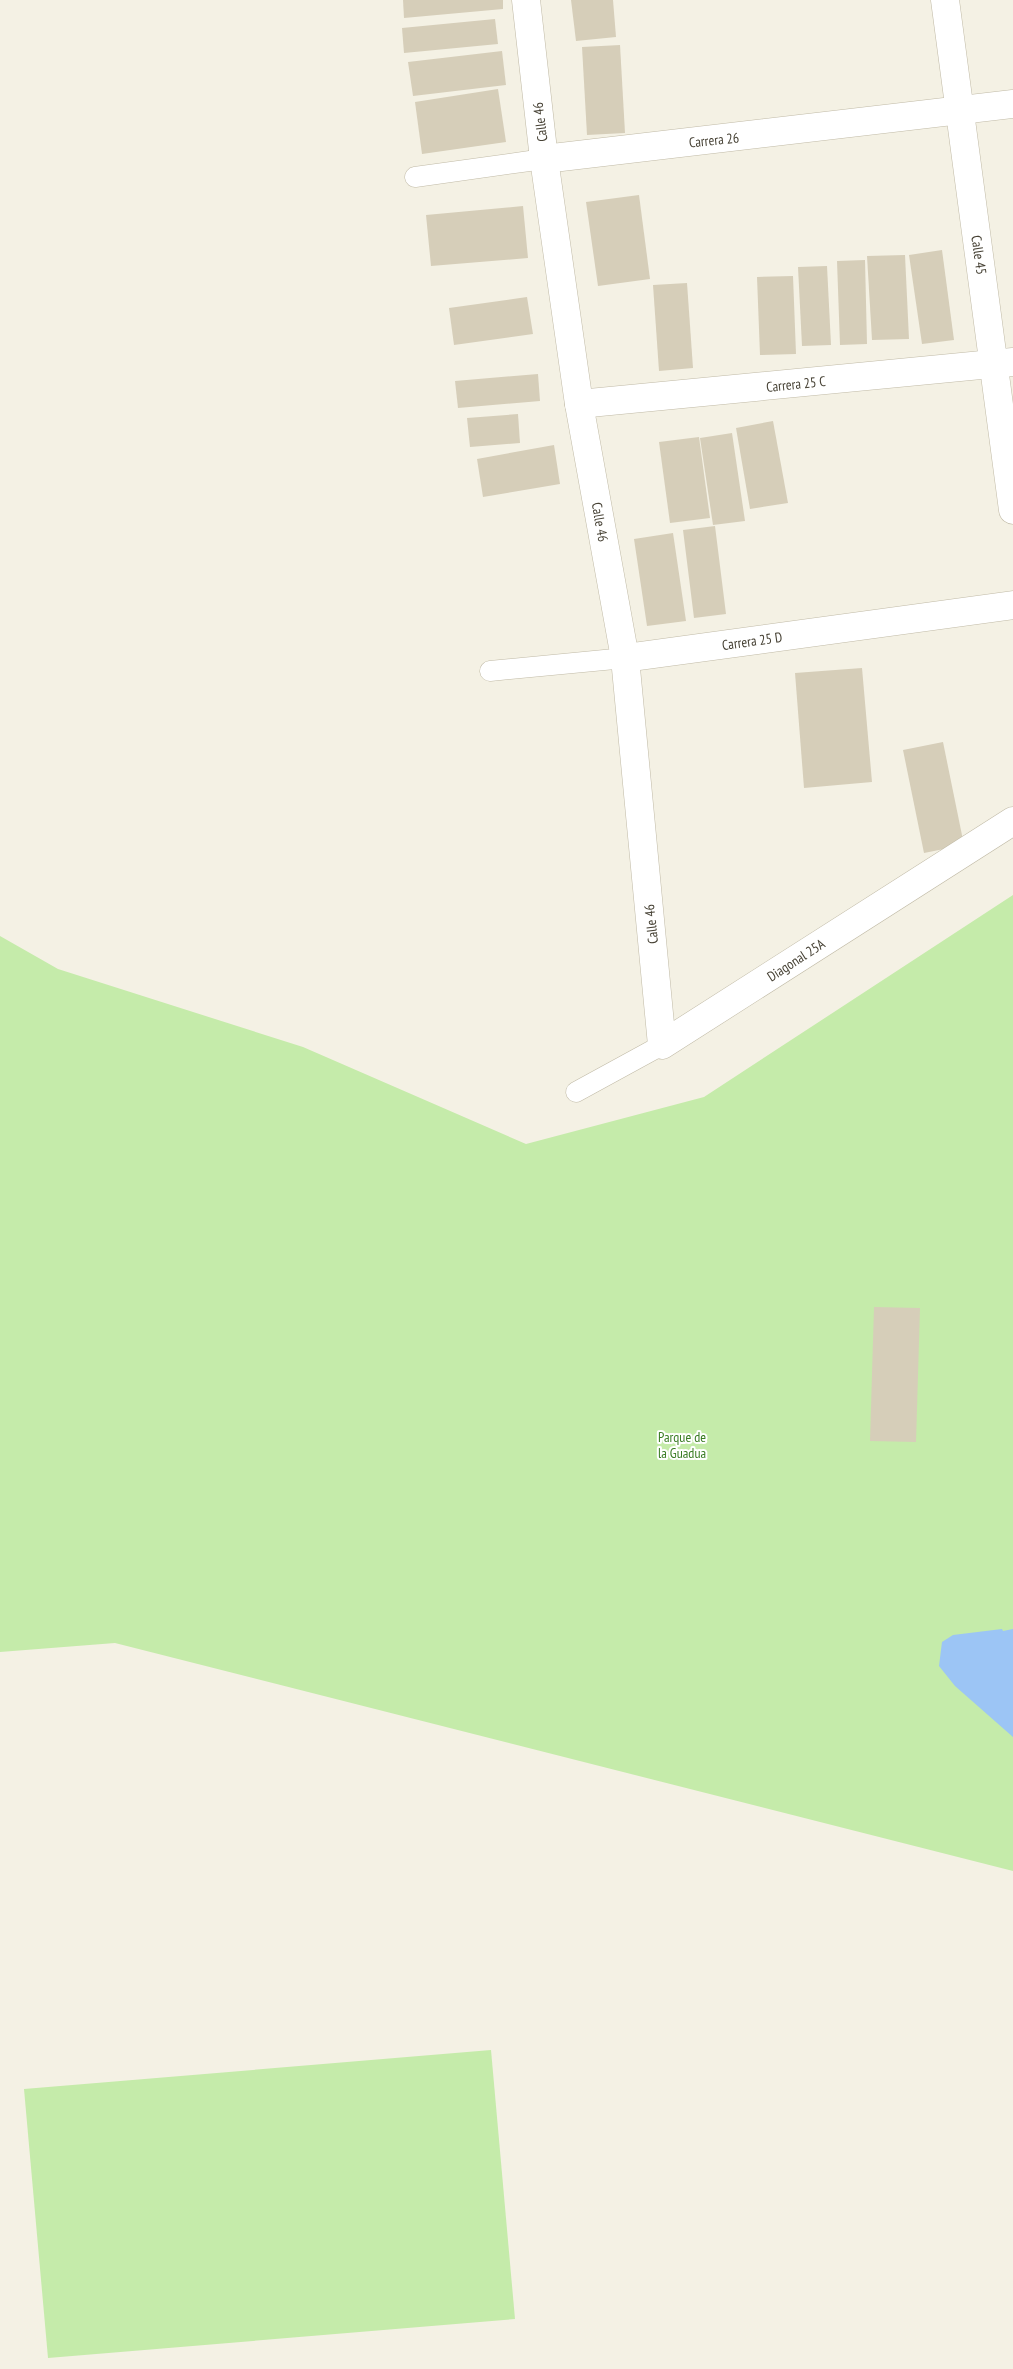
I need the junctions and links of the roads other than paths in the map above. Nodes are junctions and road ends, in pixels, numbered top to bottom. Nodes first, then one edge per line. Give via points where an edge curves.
1 (526, 0) edge
2 (945, 0) edge
3 (1013, 104) edge
4 (960, 112) junction
5 (544, 159) junction
6 (415, 178) dead end
7 (1003, 363) edge
8 (579, 404) junction
9 (1013, 510) edge
10 (1013, 605) edge
11 (625, 658) junction
12 (490, 671) dead end
13 (1013, 821) edge
14 (662, 1045) junction
15 (576, 1092) dead end

1 - 5 street, Calle 46
2 - 4 street, Calle 45
3 - 4 street, Carrera 26
4 - 5 street, Carrera 26
4 - 7 street, Calle 45
5 - 6 lane, Carrera 26
5 - 8 street, Calle 46
7 - 8 street, Carrera 25 C
7 - 9 street, Calle 45
8 - 11 street, Calle 46
10 - 11 street, Carrera 25 D
11 - 12 lane, Carrera 25 D
11 - 14 street, Calle 46
13 - 14 street, Diagonal 25A
14 - 15 lane, Diagonal 25A

